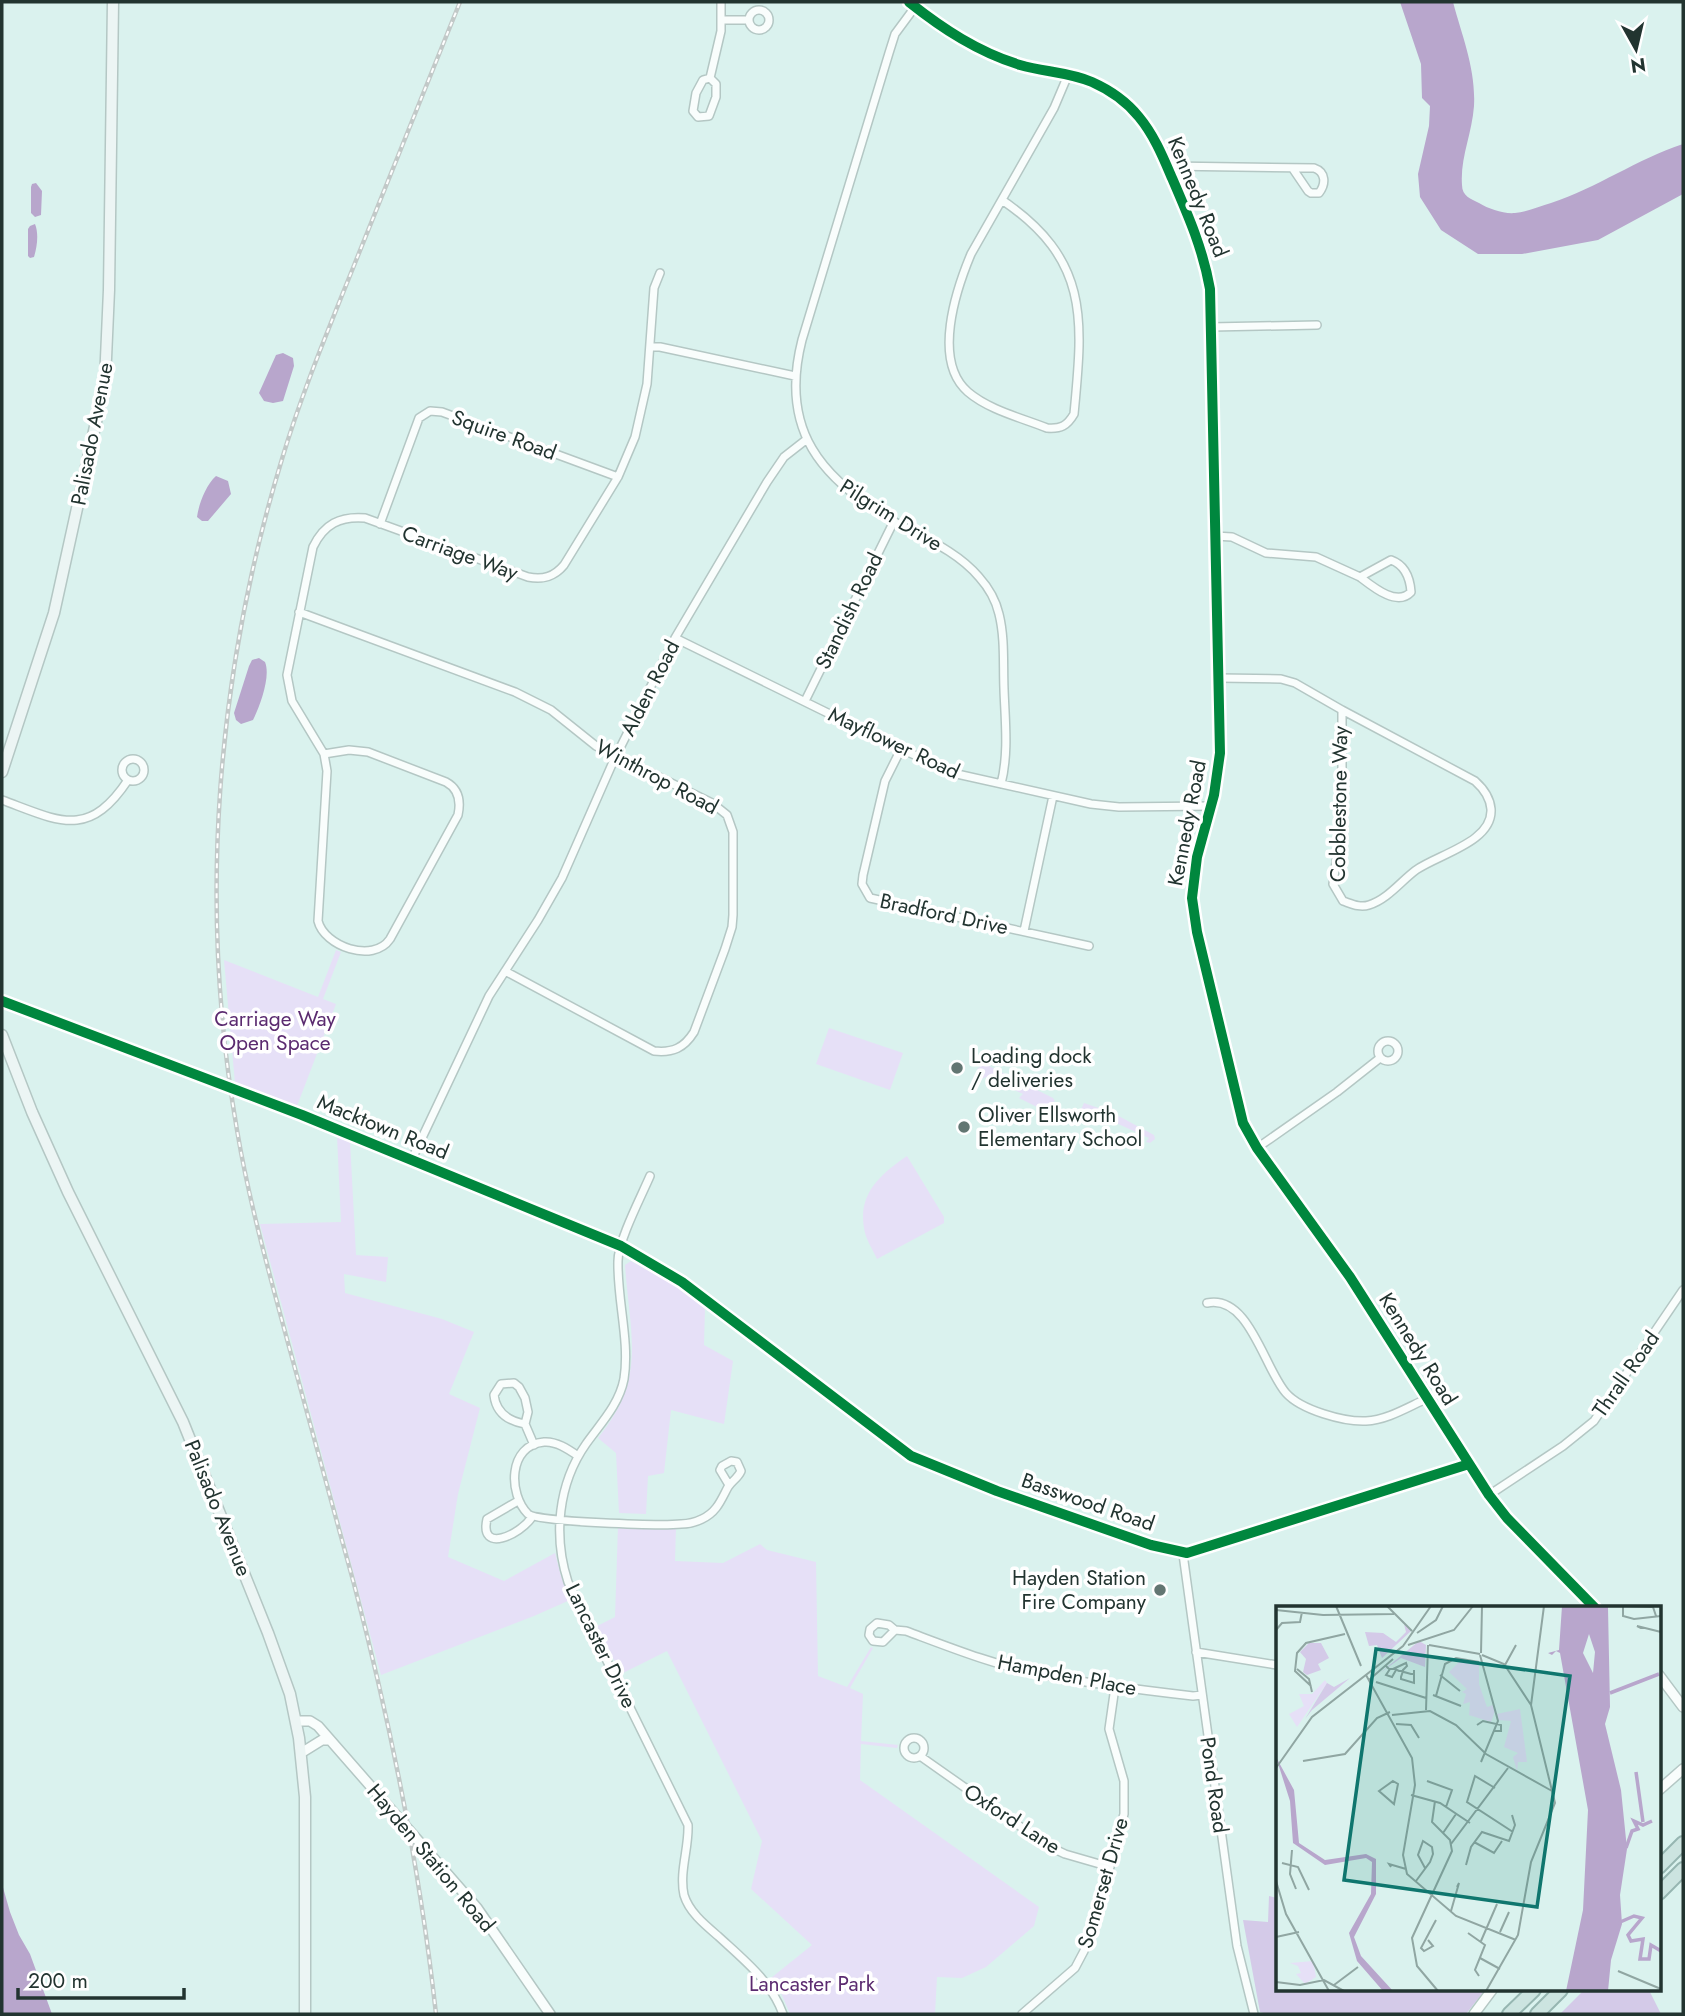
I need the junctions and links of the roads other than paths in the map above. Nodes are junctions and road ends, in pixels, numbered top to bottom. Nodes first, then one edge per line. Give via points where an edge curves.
1 (113, 2) edge
2 (720, 2) edge
3 (911, 2) edge
4 (722, 20) junction
5 (749, 20) dead end
6 (1068, 75) junction
7 (710, 78) junction
8 (1167, 166) junction
9 (1293, 169) junction
10 (1002, 200) junction
11 (660, 273) dead end
12 (1317, 325) dead end
13 (1212, 327) junction
14 (650, 347) junction
15 (795, 376) junction
16 (807, 439) junction
17 (618, 477) junction
18 (894, 521) junction
19 (380, 524) junction
20 (1216, 536) junction
21 (1360, 577) junction
22 (299, 612) junction
23 (675, 638) junction
24 (1219, 678) junction
25 (805, 701) junction
26 (1342, 710) junction
27 (901, 749) junction
28 (324, 754) junction
29 (616, 756) junction
30 (2, 772) edge
31 (128, 780) dead end
32 (1002, 784) junction
33 (1053, 796) junction
34 (2, 800) edge
35 (1211, 806) junction
36 (1024, 931) junction
37 (1089, 946) dead end
38 (505, 971) junction
39 (2, 1002) edge
40 (2, 1035) edge
41 (1381, 1058) dead end
42 (1257, 1148) junction
43 (412, 1159) junction
44 (650, 1177) dead end
45 (621, 1246) junction
46 (1683, 1290) edge
47 (1207, 1303) dead end
48 (733, 1321) joint
49 (1426, 1399) junction
50 (525, 1424) junction
51 (534, 1445) junction
52 (578, 1456) junction
53 (1469, 1464) junction
54 (729, 1485) dead end
55 (1489, 1495) junction
56 (518, 1501) junction
57 (532, 1517) junction
58 (560, 1520) junction
59 (1183, 1554) junction
60 (1593, 1606) edge
61 (895, 1630) dead end
62 (1196, 1652) junction
63 (1276, 1665) edge
64 (1660, 1676) edge
65 (1115, 1686) junction
66 (1202, 1695) junction
67 (1683, 1707) edge
68 (296, 1721) junction
69 (330, 1740) junction
70 (301, 1754) junction
71 (920, 1756) dead end
72 (1683, 1769) edge
73 (1660, 1789) edge
74 (1683, 1843) edge
75 (1660, 1866) edge
76 (1110, 1867) junction
77 (1683, 1869) edge
78 (1660, 1892) edge
79 (1490, 1992) edge
80 (1532, 1992) edge
81 (1559, 1992) edge
82 (305, 2014) edge
83 (550, 2014) edge
84 (783, 2014) edge
85 (1022, 2014) edge
86 (1254, 2014) edge
87 (1474, 2014) edge
88 (1509, 2014) edge
89 (1537, 2014) edge

1 - 30 main road, Palisado Avenue via 106,381 54,613
2 - 4 street
3 - 6 street, Kennedy Road via 976,48 1023,66
3 - 15 street, Pilgrim Drive via 912,11 895,34 889,53
4 - 5 street
4 - 7 street
6 - 8 street, Kennedy Road via 1103,88 1131,108 1152,134
6 - 10 street
7 - 7 street via 702,80 696,93 693,111 698,117 709,116 716,97 716,83
8 - 9 street
8 - 13 street, Kennedy Road via 1204,257
9 - 9 street via 1322,172 1319,193 1308,191
10 - 10 street via 961,278 949,332 953,366 961,385 976,398 1056,429 1068,424 1074,414 1078,305 1059,256 1029,220
11 - 14 street, Carriage Way via 654,288
12 - 13 street
13 - 20 street, Kennedy Road
14 - 15 street
14 - 17 street, Carriage Way via 639,424
15 - 16 street, Pilgrim Drive via 798,414
16 - 18 street, Pilgrim Drive via 838,483
16 - 23 street, Alden Road via 784,457 767,482
17 - 19 street, Carriage Way via 564,565 548,577 528,577
17 - 19 street, Squire Road via 430,411 419,418
18 - 25 street, Standish Road
18 - 32 street, Pilgrim Drive via 965,562 996,604 1003,638
19 - 22 street, Carriage Way via 355,517 336,521 323,531 313,547
20 - 21 street via 1232,537 1266,553 1316,557
20 - 24 street, Kennedy Road
21 - 21 street via 1398,599 1411,592 1410,579 1391,560
22 - 28 street, Carriage Way via 287,675 289,689
22 - 29 street, Winthrop Road via 528,698
23 - 25 street, Mayflower Road
23 - 29 street, Alden Road
24 - 26 street, Cobblestone Way via 1295,683
24 - 35 street, Kennedy Road via 1219,772
25 - 27 street, Mayflower Road
26 - 26 street, Cobblestone Way via 1342,820 1333,884 1343,901 1365,906 1377,902 1427,863 1475,839 1488,825 1491,806 1475,781
27 - 32 street, Mayflower Road via 957,774
27 - 36 street, Bradford Drive via 881,794 863,875 866,893 870,898
28 - 28 street, Carriage Way via 327,771 318,921 333,941 376,951 386,944 408,908 458,815 457,791 446,782 369,752
29 - 38 street, Alden Road via 562,878
29 - 38 street, Winthrop Road via 712,803 731,824 732,927 694,1032 676,1050 654,1051
31 - 34 street via 106,807 81,820 53,818
32 - 33 street, Mayflower Road
33 - 35 street, Mayflower Road via 1119,807
33 - 36 street
35 - 42 street, Kennedy Road via 1195,870 1194,914 1238,1107
36 - 37 street, Bradford Drive
38 - 43 street, Alden Road via 474,1024
39 - 43 street, Macktown Road
40 - 68 main road, Palisado Avenue via 68,1192 183,1422 273,1646
41 - 42 street
42 - 49 street, Kennedy Road via 1350,1278
43 - 45 street, Macktown Road
44 - 45 street, Lancaster Drive
45 - 48 street, Macktown Road via 682,1282
45 - 52 street, Lancaster Drive via 617,1259 623,1382 614,1405
46 - 55 street, Thrall Road via 1594,1421
47 - 49 street via 1224,1303 1240,1314 1277,1381 1298,1403 1366,1421
48 - 59 street, Basswood Road via 920,1460
49 - 53 street, Kennedy Road
50 - 50 street via 500,1412 494,1395 501,1384 519,1387 528,1412
50 - 51 street
51 - 52 street via 553,1443
51 - 56 street via 515,1466
52 - 58 street, Lancaster Drive
53 - 55 street, Kennedy Road
53 - 59 street
54 - 58 street via 712,1512 689,1523
55 - 60 street, Kennedy Road
56 - 57 street
56 - 57 street via 487,1519 491,1536 510,1537
57 - 58 street
58 - 84 street, Lancaster Drive via 559,1544 568,1582 688,1825 683,1884 687,1902 764,1979
59 - 62 street, Pond Road
61 - 65 street, Hampden Place via 1037,1674
62 - 63 street
62 - 66 street, Pond Road
64 - 67 street
65 - 66 street, Hampden Place
65 - 76 street, Somerset Drive via 1109,1729 1126,1795
66 - 86 street, Pond Road via 1237,1946
68 - 69 street, Hayden Station Road via 313,1723
68 - 70 main road, Palisado Avenue
69 - 70 street via 315,1743
69 - 83 street, Hayden Station Road via 477,1908
70 - 82 main road, Palisado Avenue
71 - 76 street, Oxford Lane via 1048,1846
72 - 73 street
74 - 75 highway
76 - 85 street, Somerset Drive via 1090,1937 1075,1968
77 - 78 highway
79 - 87 street
80 - 88 highway
81 - 89 highway

